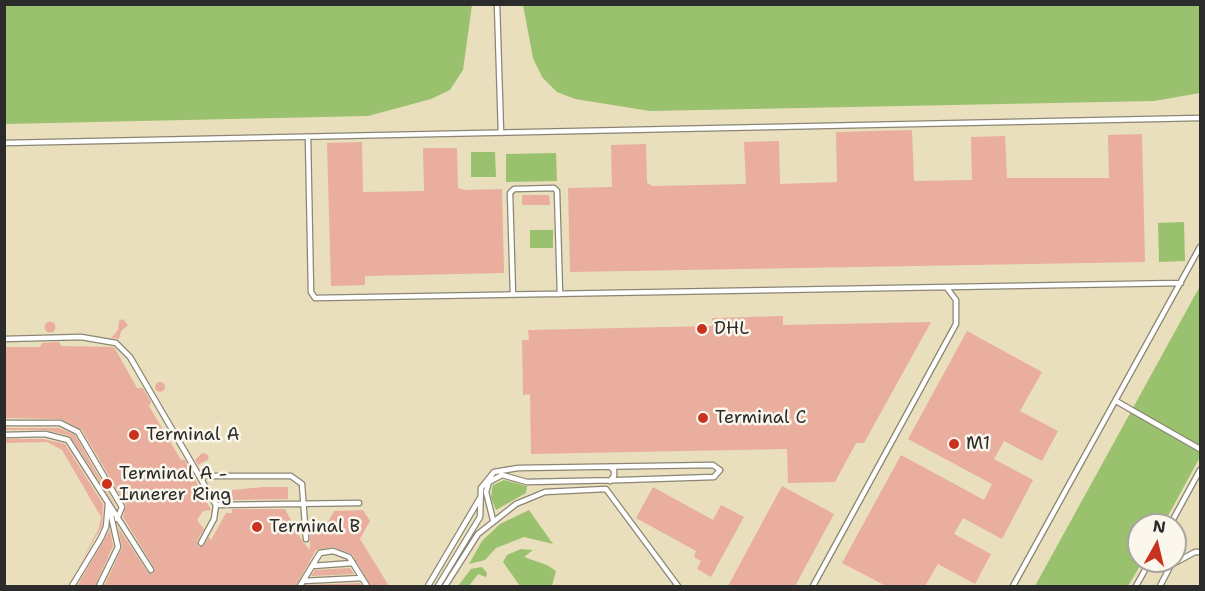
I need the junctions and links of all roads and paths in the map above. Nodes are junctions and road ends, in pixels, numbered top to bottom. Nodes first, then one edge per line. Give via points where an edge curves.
1 (496, 4) edge
2 (1200, 118) edge
3 (501, 134) junction
4 (308, 137) junction
5 (4, 143) edge
6 (1200, 247) edge
7 (1180, 284) junction
8 (947, 288) junction
9 (560, 294) junction
10 (513, 295) junction
11 (4, 339) edge
12 (1116, 401) junction
13 (4, 423) edge
14 (4, 435) edge
15 (1200, 449) edge
16 (609, 466) junction
17 (1200, 470) edge
18 (202, 477) junction
19 (610, 481) junction
20 (480, 498) junction
21 (359, 503) dead end
22 (108, 504) junction
23 (304, 504) junction
24 (216, 505) junction
25 (1177, 513) edge
26 (117, 519) junction
27 (493, 519) junction
28 (306, 539) dead end
29 (201, 543) dead end
30 (1200, 552) edge
31 (353, 563) junction
32 (312, 566) junction
33 (151, 570) dead end
34 (362, 579) junction
35 (302, 584) edge
36 (72, 586) edge
37 (99, 586) edge
38 (367, 586) edge
39 (428, 586) edge
40 (438, 586) edge
41 (445, 586) edge
42 (678, 586) edge
43 (813, 586) edge
44 (1013, 586) edge
45 (1160, 586) edge

1 - 3 lane
2 - 3 lane
3 - 4 lane
4 - 5 lane
4 - 10 lane via 310,292 315,298
6 - 7 lane
7 - 8 lane
7 - 12 lane
8 - 9 lane
8 - 43 lane via 956,300 956,324
9 - 10 lane
9 - 10 lane via 554,188 514,189 510,193
11 - 18 lane via 81,337 116,343 129,357
12 - 15 lane
12 - 44 lane
13 - 26 lane via 60,423 78,432 122,507
14 - 22 lane via 45,434 68,440
16 - 19 lane via 614,470
16 - 19 lane via 713,465 720,470 714,477
16 - 20 lane via 505,469 485,480
17 - 25 lane
18 - 23 lane via 291,476 302,484
18 - 24 lane
19 - 27 lane via 527,482 502,475 489,483 486,492
20 - 39 lane
20 - 40 lane via 480,517
21 - 23 lane
22 - 26 lane
22 - 36 lane via 106,527
22 - 37 lane via 118,547
23 - 24 lane
23 - 28 lane
24 - 29 lane via 214,519
26 - 33 lane
27 - 41 lane via 478,534
27 - 42 lane via 532,497 606,489
30 - 45 lane via 1171,565
31 - 32 lane
31 - 32 lane via 342,553 324,552
31 - 34 lane
32 - 35 lane
34 - 35 lane
34 - 38 lane

